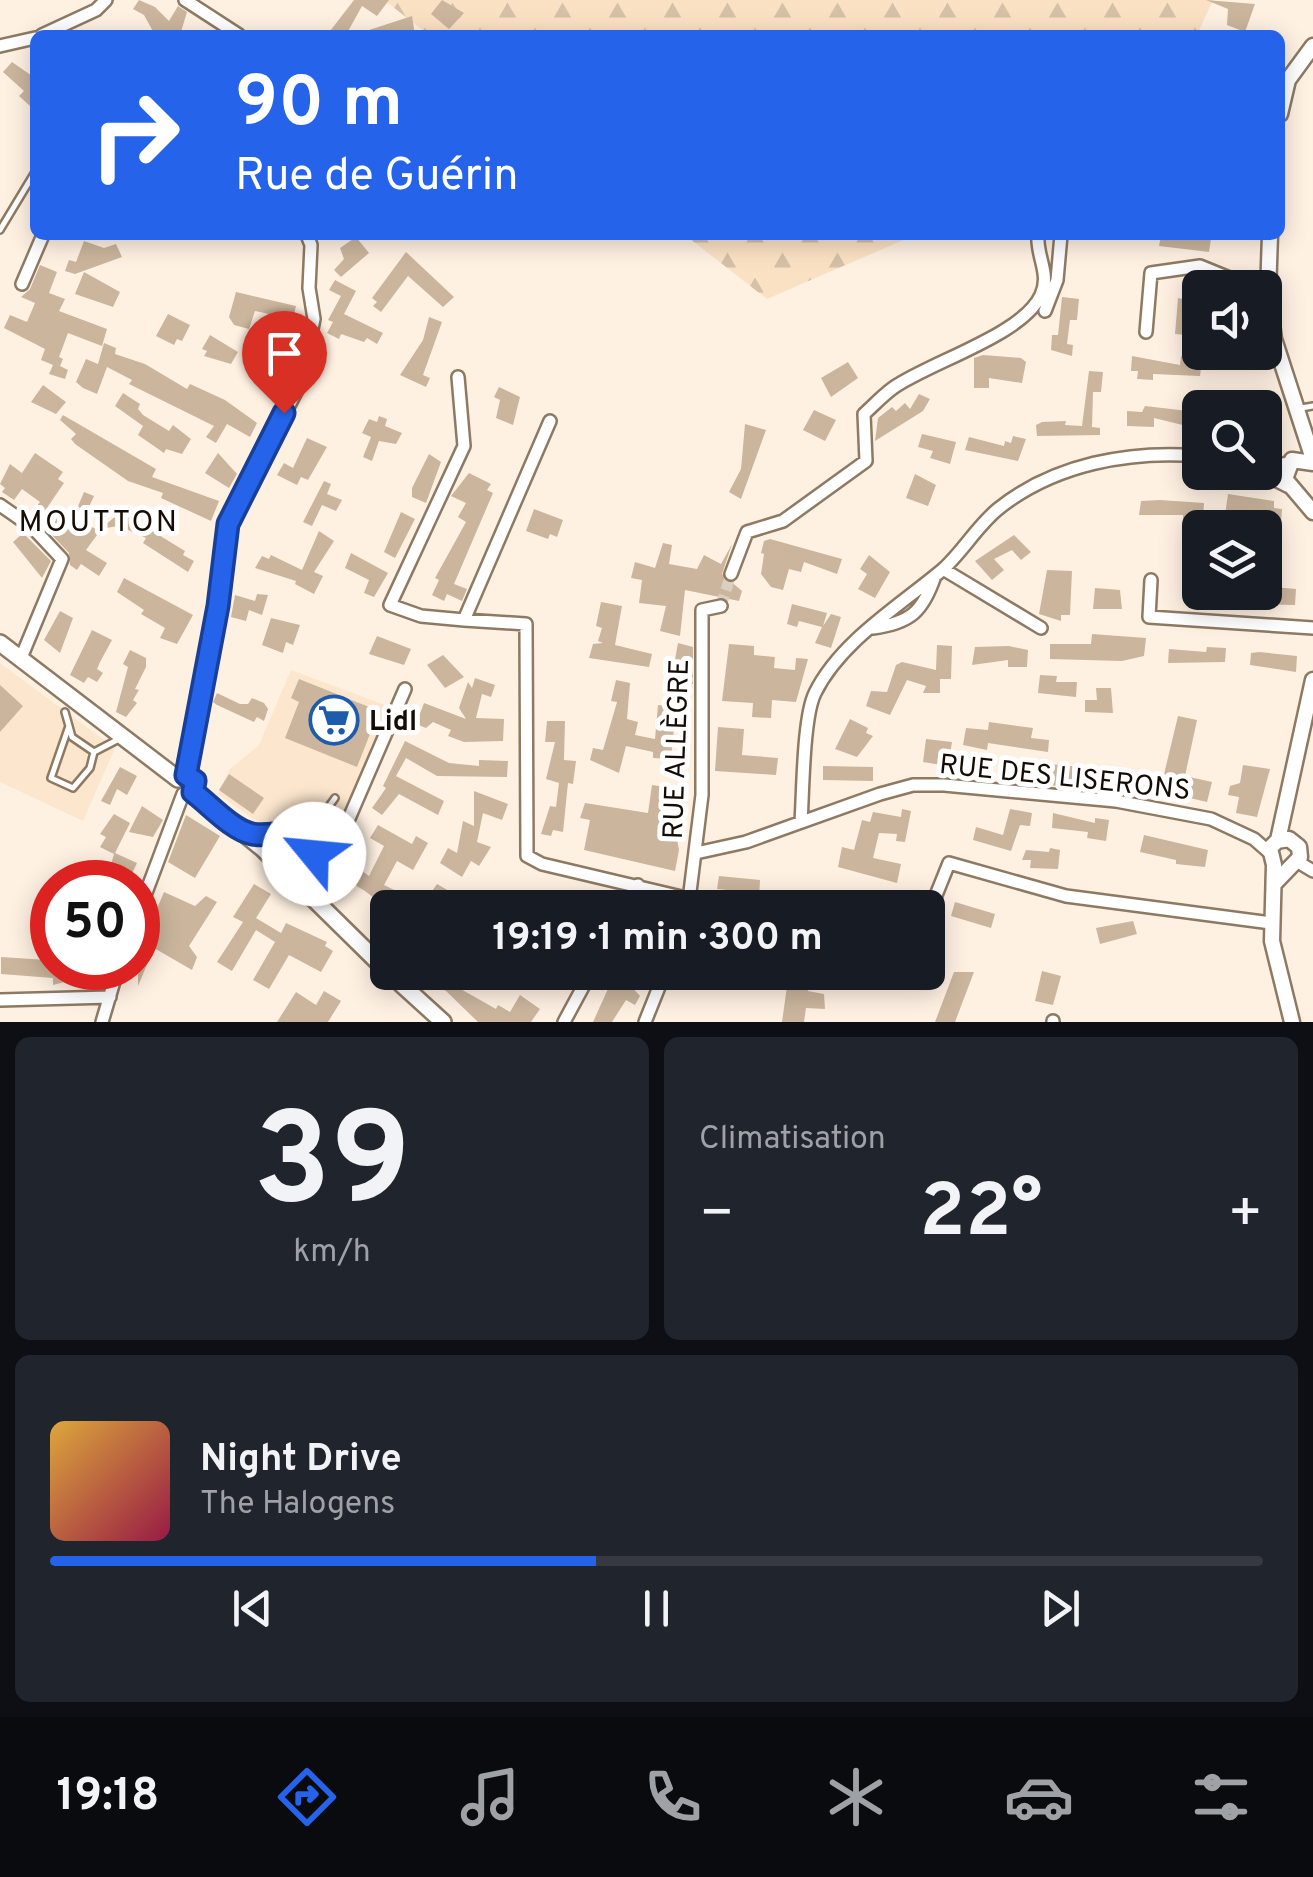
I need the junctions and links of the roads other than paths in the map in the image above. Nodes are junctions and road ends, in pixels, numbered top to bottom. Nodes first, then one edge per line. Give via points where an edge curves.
1 (106, 0) edge
2 (185, 0) edge
3 (67, 30) edge
4 (231, 30) edge
5 (30, 38) edge
6 (0, 46) edge
7 (1313, 46) edge
8 (1285, 84) edge
9 (30, 180) edge
10 (0, 230) edge
11 (41, 240) edge
12 (308, 240) edge
13 (1038, 240) edge
14 (1061, 240) edge
15 (1269, 240) edge
16 (1210, 270) edge
17 (1265, 270) edge
18 (22, 284) dead end
19 (1045, 311) dead end
20 (1146, 332) dead end
21 (1282, 356) edge
22 (458, 377) dead end
23 (1306, 408) edge
24 (550, 422) dead end
25 (1306, 436) junction
26 (1182, 455) edge
27 (1293, 461) junction
28 (1313, 461) edge
29 (1282, 464) edge
30 (1282, 483) edge
31 (1287, 486) junction
32 (0, 505) edge
33 (1312, 514) edge
34 (939, 572) junction
35 (731, 574) tunnel mouth
36 (1151, 580) dead end
37 (721, 606) tunnel mouth
38 (464, 620) junction
39 (873, 628) junction
40 (1041, 628) dead end
41 (1313, 628) edge
42 (0, 644) edge
43 (21, 658) junction
44 (1313, 680) edge
45 (405, 689) dead end
46 (65, 712) dead end
47 (69, 726) junction
48 (125, 736) junction
49 (94, 752) junction
50 (185, 785) junction
51 (335, 798) dead end
52 (801, 822) junction
53 (246, 833) junction
54 (280, 836) junction
55 (307, 836) junction
56 (696, 853) junction
57 (1283, 853) junction
58 (158, 860) edge
59 (311, 860) junction
60 (280, 865) junction
61 (1313, 871) edge
62 (638, 885) junction
63 (635, 890) edge
64 (652, 890) edge
65 (691, 890) edge
66 (938, 890) edge
67 (317, 902) junction
68 (1270, 923) junction
69 (370, 954) edge
70 (112, 990) edge
71 (408, 990) edge
72 (581, 990) edge
73 (658, 990) edge
74 (110, 997) junction
75 (0, 1000) edge
76 (102, 1022) edge
77 (443, 1022) edge
78 (564, 1022) edge
79 (645, 1022) edge
80 (1292, 1022) edge

1 - 3 street
2 - 4 street
5 - 6 street
7 - 8 street
9 - 10 lane
11 - 18 street
12 - 50 street via 314,319 306,358 297,390 228,524
13 - 35 street via 1046,274 1026,316 892,389 864,414 866,461 783,521 747,532
14 - 19 street via 1057,280
15 - 17 street
16 - 20 street via 1151,273
21 - 23 street
22 - 38 street via 464,446 390,605
23 - 25 street
24 - 38 street
25 - 27 street
25 - 28 street
26 - 34 street via 1137,454 1032,485 996,511
27 - 28 street
27 - 29 street
27 - 31 street
30 - 31 street
31 - 33 street
32 - 43 street via 62,559
34 - 39 street
34 - 39 street via 911,620
34 - 40 street
36 - 41 street via 1149,617
37 - 56 street, RUE ALLÈGRE via 702,610
38 - 62 street via 526,624 527,856
39 - 52 street via 814,695
42 - 43 main road
43 - 48 main road
44 - 57 street
45 - 59 street via 334,853
46 - 47 lane
47 - 49 lane via 72,737
47 - 49 lane via 51,778 73,788
48 - 49 lane
48 - 50 main road
50 - 53 main road
50 - 58 street
51 - 55 lane
52 - 56 street, RUE DES LISERONS
52 - 57 street, RUE DES LISERONS via 913,786 944,785 1210,819
53 - 54 main road
53 - 60 main road
54 - 55 main road
54 - 60 main road via 272,848
55 - 59 main road
56 - 65 street, RUE ALLÈGRE
57 - 61 street
57 - 68 street
59 - 60 main road via 298,872
59 - 67 main road
60 - 67 main road
62 - 63 street
62 - 64 street
66 - 68 street via 949,863 1066,896
67 - 69 main road
68 - 80 street
70 - 74 street
71 - 77 main road
72 - 78 street
73 - 79 street
74 - 75 street
74 - 76 street

